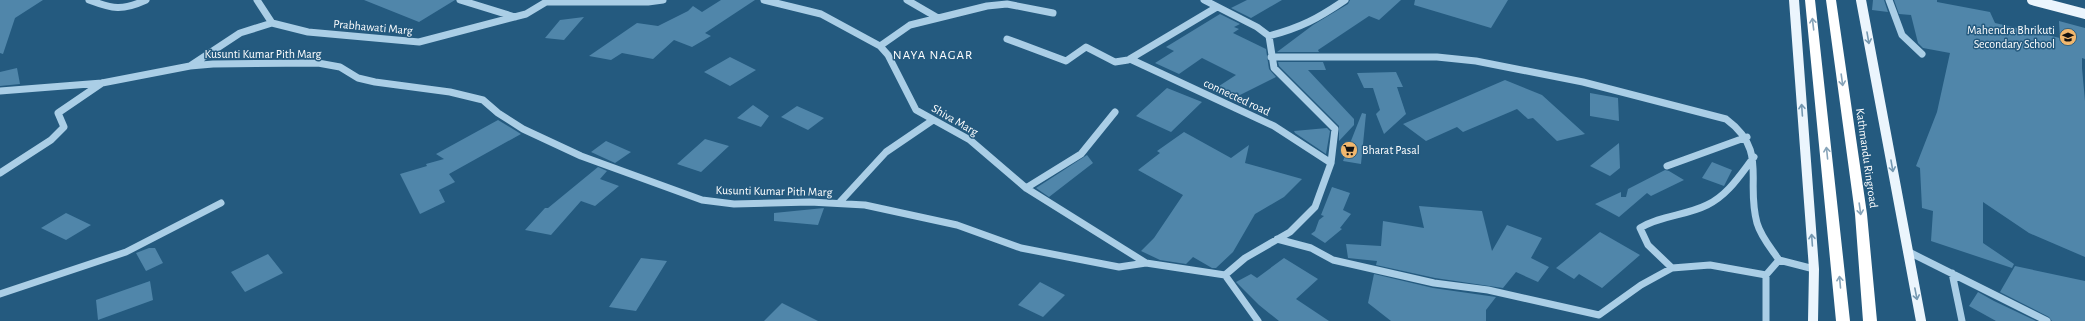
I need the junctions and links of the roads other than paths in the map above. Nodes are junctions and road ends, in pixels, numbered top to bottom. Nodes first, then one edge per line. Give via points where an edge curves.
1 (89, 0) edge
2 (146, 0) edge
3 (256, 0) edge
4 (460, 0) edge
5 (663, 0) edge
6 (764, 0) edge
7 (907, 0) edge
8 (1204, 0) edge
9 (1345, 0) edge
10 (1794, 0) edge
11 (1810, 0) edge
12 (1831, 0) edge
13 (1861, 0) edge
14 (1889, 0) edge
15 (2032, 0) edge
16 (547, 1) edge
17 (1217, 7) junction
18 (1053, 14) dead end
19 (2085, 14) edge
20 (515, 17) junction
21 (938, 18) junction
22 (272, 23) junction
23 (1269, 36) junction
24 (1007, 39) dead end
25 (880, 46) junction
26 (1922, 54) dead end
27 (1271, 57) junction
28 (1130, 59) junction
29 (190, 66) junction
30 (102, 83) junction
31 (0, 91) edge
32 (1115, 112) dead end
33 (933, 120) junction
34 (1747, 137) junction
35 (1754, 157) junction
36 (1331, 162) junction
37 (1667, 166) dead end
38 (0, 173) edge
39 (1026, 188) junction
40 (221, 203) dead end
41 (839, 203) junction
42 (1277, 239) junction
43 (1907, 251) junction
44 (1779, 260) junction
45 (1146, 263) junction
46 (1672, 268) junction
47 (1814, 269) junction
48 (1952, 274) junction
49 (1225, 275) junction
50 (1766, 275) junction
51 (0, 294) edge
52 (1596, 318) edge
53 (1258, 321) edge
54 (1766, 321) edge
55 (1813, 321) edge
56 (1843, 321) edge
57 (1870, 321) edge
58 (1921, 321) edge
59 (1962, 321) edge
60 (2047, 321) edge

1 - 2 street via 118,10
3 - 22 street
4 - 20 street
5 - 16 street, Prabhawati Marg
6 - 25 street, Shiva Marg via 820,14
7 - 21 street
8 - 17 street
9 - 23 street via 1310,22
47 -> 10 main road
56 -> 11 highway
12 -> 57 highway, Kathmandu Ringroad via 1861,214
13 -> 43 main road
14 - 26 street via 1902,34
15 - 19 main road
16 - 20 street, Prabhawati Marg via 526,14
17 - 23 street via 1257,27
17 - 28 street
18 - 21 street via 1007,4 987,6
20 - 22 street, Prabhawati Marg via 419,42 308,32
21 - 25 street via 910,25
22 - 29 street, Kusunti Kumar Pith Marg via 240,33
23 - 27 street
24 - 28 street via 1066,61 1086,48 1115,62
25 - 33 street, Shiva Marg via 888,55 916,110
27 - 34 street via 1436,57 1476,61 1583,82 1726,118
27 - 36 street via 1274,68 1335,129
28 - 36 street, connected road via 1274,126
29 - 30 street, Kusunti Kumar Pith Marg
29 - 41 street, Kusunti Kumar Pith Marg via 318,63 340,67 358,78 375,82 450,92 483,100 498,114 526,131 588,158 702,200 734,204
30 - 31 street, Kusunti Kumar Pith Marg
30 - 38 street via 90,93 64,107 58,114 64,127 51,140
32 - 39 street via 1081,154
33 - 39 street, Shiva Marg via 970,140
33 - 41 street via 886,152
34 - 35 street
34 - 37 street
35 - 44 street via 1755,212 1758,224
35 - 46 street via 1716,201 1682,213 1663,216 1640,228 1647,244
36 - 42 street via 1315,207 1290,232
39 - 45 street, Shiva Marg
40 - 51 street via 132,249
41 - 45 street, Kusunti Kumar Pith Marg via 865,205 957,225 1021,248 1119,266
42 - 49 street via 1245,258
42 - 52 street via 1311,248 1333,260 1434,283 1488,290
43 - 48 street
43 -> 58 main road
44 - 47 street
44 - 50 street
45 - 49 street, Kusunti Kumar Pith Marg
46 - 50 street via 1710,265
46 - 52 street via 1641,285
47 - 55 main road
48 - 59 street
48 - 60 street
49 - 53 street
50 - 54 street

